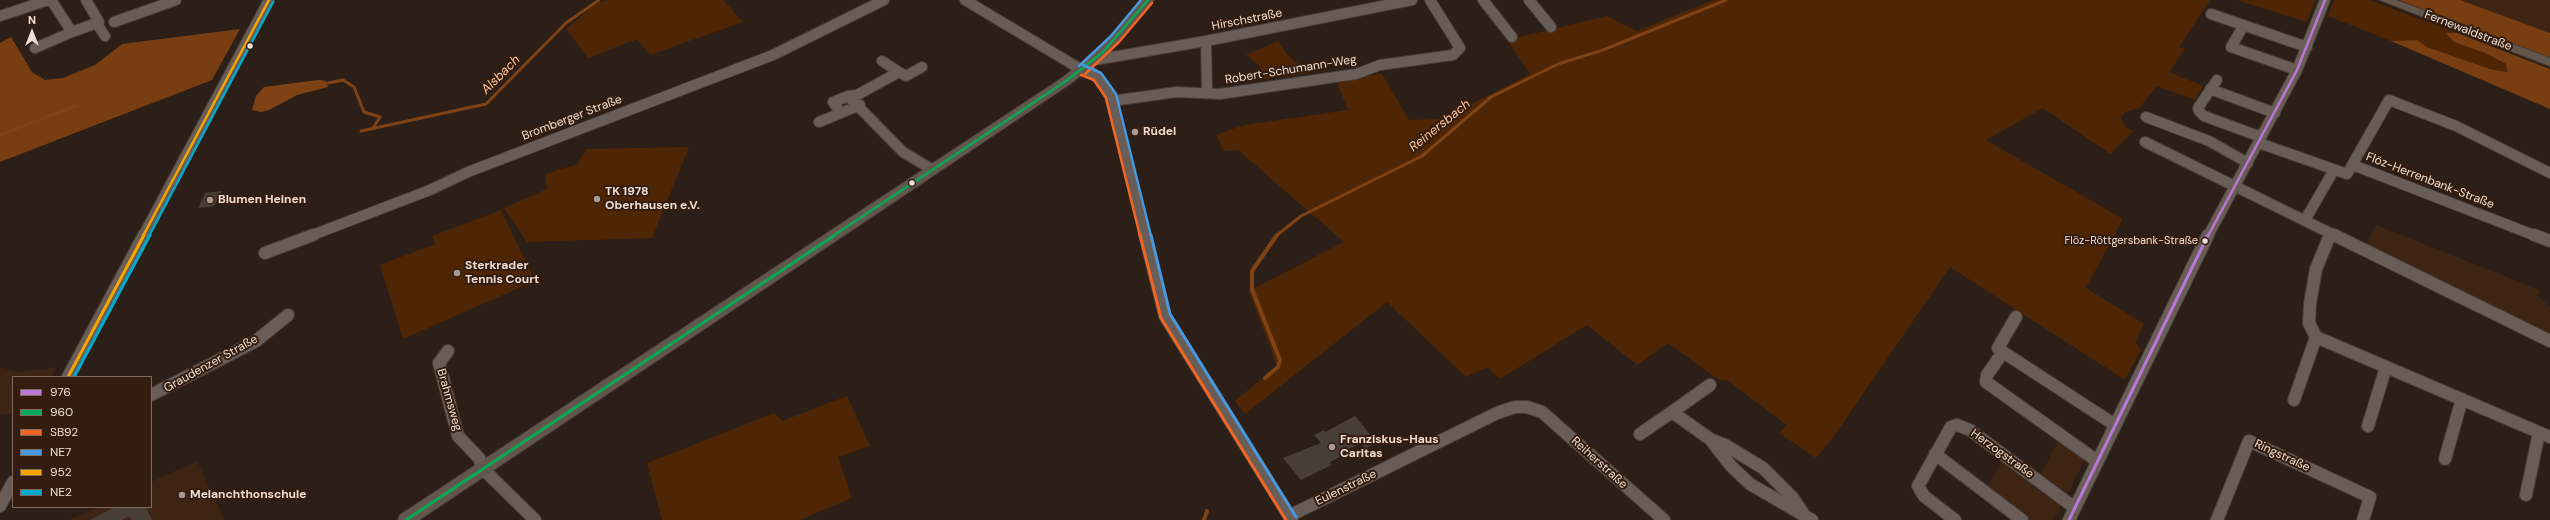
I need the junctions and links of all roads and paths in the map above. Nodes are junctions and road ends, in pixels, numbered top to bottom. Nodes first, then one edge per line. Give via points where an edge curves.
1 (48, 0) edge
2 (51, 0) edge
3 (86, 0) edge
4 (176, 0) edge
5 (268, 0) edge
6 (884, 0) edge
7 (965, 0) edge
8 (1148, 0) edge
9 (1412, 0) edge
10 (1430, 0) edge
11 (1483, 0) edge
12 (1529, 0) edge
13 (2325, 0) edge
14 (2386, 0) edge
15 (2211, 14) dead end
16 (0, 16) edge
17 (114, 22) dead end
18 (97, 24) junction
19 (2244, 25) junction
20 (1551, 27) dead end
21 (72, 32) junction
22 (105, 36) dead end
23 (1512, 37) dead end
24 (1206, 41) junction
25 (2307, 47) junction
26 (35, 48) dead end
27 (882, 60) dead end
28 (1095, 60) junction
29 (2550, 62) edge
30 (922, 67) dead end
31 (1082, 70) junction
32 (2297, 70) junction
33 (899, 72) junction
34 (2217, 80) dead end
35 (2210, 89) junction
36 (1207, 93) junction
37 (848, 96) junction
38 (1112, 101) junction
39 (860, 105) junction
40 (841, 112) junction
41 (2274, 113) junction
42 (2146, 118) dead end
43 (819, 122) dead end
44 (2260, 140) junction
45 (2145, 142) dead end
46 (2248, 163) junction
47 (2353, 165) junction
48 (933, 170) junction
49 (2334, 170) junction
50 (2550, 173) edge
51 (2234, 185) junction
52 (2305, 220) junction
53 (2331, 233) junction
54 (2550, 241) edge
55 (266, 253) dead end
56 (288, 315) dead end
57 (2016, 317) dead end
58 (2316, 337) junction
59 (2550, 341) edge
60 (448, 351) dead end
61 (2003, 352) junction
62 (2386, 367) junction
63 (69, 376) edge
64 (1710, 385) dead end
65 (152, 394) edge
66 (2462, 399) junction
67 (2294, 400) dead end
68 (1534, 408) joint
69 (1672, 412) junction
70 (2115, 425) junction
71 (2368, 426) dead end
72 (1640, 434) dead end
73 (2545, 435) edge
74 (1710, 439) junction
75 (1935, 454) junction
76 (2445, 459) dead end
77 (2097, 461) junction
78 (483, 468) junction
79 (12, 484) edge
80 (2526, 495) dead end
81 (0, 506) edge
82 (2075, 508) junction
83 (1808, 517) edge
84 (1291, 518) edge
85 (406, 520) edge
86 (536, 520) edge
87 (1664, 520) edge
88 (1955, 520) edge
89 (2022, 520) edge
90 (2069, 520) edge
91 (2217, 520) edge
92 (2363, 520) edge

1 - 16 street
2 - 21 street
3 - 18 street via 99,22
4 - 17 street
5 - 63 street
6 - 55 street, Bromberger Straße via 773,55
7 - 31 street
8 - 28 main road
9 - 24 street, Hirschstraße
10 - 36 street, Robert-Schumann-Weg via 1460,48 1453,55 1380,65 1356,74 1220,94
11 - 23 street
12 - 20 street
13 - 25 street
14 - 29 main road, Fernewaldstraße
15 - 19 street
18 - 21 street
18 - 22 street
19 - 25 street
19 - 32 street via 2231,47
21 - 26 street
24 - 28 street, Hirschstraße
24 - 36 street, Hirschstraße
25 - 32 street
27 - 33 street
28 - 31 main road
30 - 33 street via 906,76
31 - 38 street via 1098,77
31 - 48 main road
32 - 41 street
33 - 37 street via 857,95
34 - 35 street
35 - 41 street
35 - 44 street via 2198,108 2201,114
36 - 38 street, Robert-Schumann-Weg via 1176,92
37 - 39 street
37 - 40 street via 833,102
38 - 84 street via 1165,316
39 - 40 street
39 - 48 street via 903,152
40 - 43 street
41 - 44 street
42 - 46 street via 2209,141
44 - 46 street
44 - 49 street, Flöz-Herrenbank-Straße
45 - 51 street
46 - 51 street
47 - 49 street, Flöz-Herrenbank-Straße via 2347,174
47 - 50 street via 2389,100 2456,126
47 - 54 street, Flöz-Herrenbank-Straße
48 - 78 main road
49 - 52 street
51 - 52 street
51 - 70 street
52 - 53 street
53 - 58 street via 2316,269 2310,304 2309,323
53 - 59 street
56 - 65 street, Graudenzer Straße via 256,341
57 - 61 street via 1998,348
58 - 62 street
58 - 67 street
60 - 78 street, Brahmsweg via 438,363 456,430 479,458
61 - 70 street
61 - 77 street via 1987,375 1988,384
62 - 66 street
62 - 71 street
64 - 69 street
66 - 73 street
66 - 76 street
68 - 84 street, Eulenstraße via 1515,408 1497,413
68 - 87 street, Reiherstraße via 1547,416
69 - 72 street
69 - 74 street
70 - 77 street
73 - 80 street
74 - 83 street via 1731,466 1750,484
74 - 83 street via 1725,444 1762,468
75 - 82 street, Herzogstraße via 1951,427 1962,426
75 - 88 street, Herzogstraße via 1918,488 1924,496
75 - 89 street
77 - 82 street
78 - 85 main road
78 - 86 street
79 - 81 street
82 - 90 street
91 - 92 street, Ringstraße via 2250,441 2370,497

